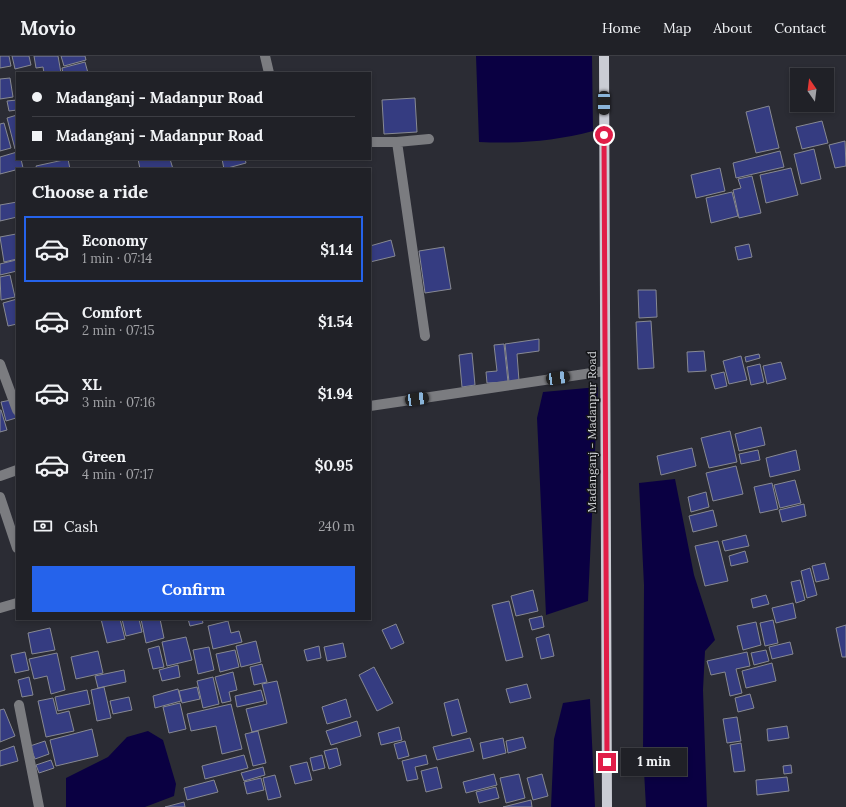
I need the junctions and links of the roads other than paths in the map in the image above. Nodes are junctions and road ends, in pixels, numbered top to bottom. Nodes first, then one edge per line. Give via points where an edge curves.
1 (265, 56) edge
2 (604, 56) edge
3 (269, 72) edge
4 (429, 139) dead end
5 (371, 142) edge
6 (397, 142) junction
7 (426, 336) dead end
8 (0, 364) edge
9 (605, 371) junction
10 (371, 406) edge
11 (16, 407) edge
12 (16, 470) edge
13 (0, 476) edge
14 (0, 497) edge
15 (16, 545) edge
16 (16, 603) edge
17 (0, 608) edge
18 (19, 705) dead end
19 (39, 807) edge
20 (607, 807) edge

1 - 3 street
2 - 9 main road, Madanganj - Madanpur Road
4 - 6 street
5 - 6 street
6 - 7 street
8 - 11 street
9 - 10 street
9 - 20 main road, Madanganj - Madanpur Road
12 - 13 street
14 - 15 street
16 - 17 street
18 - 19 street

